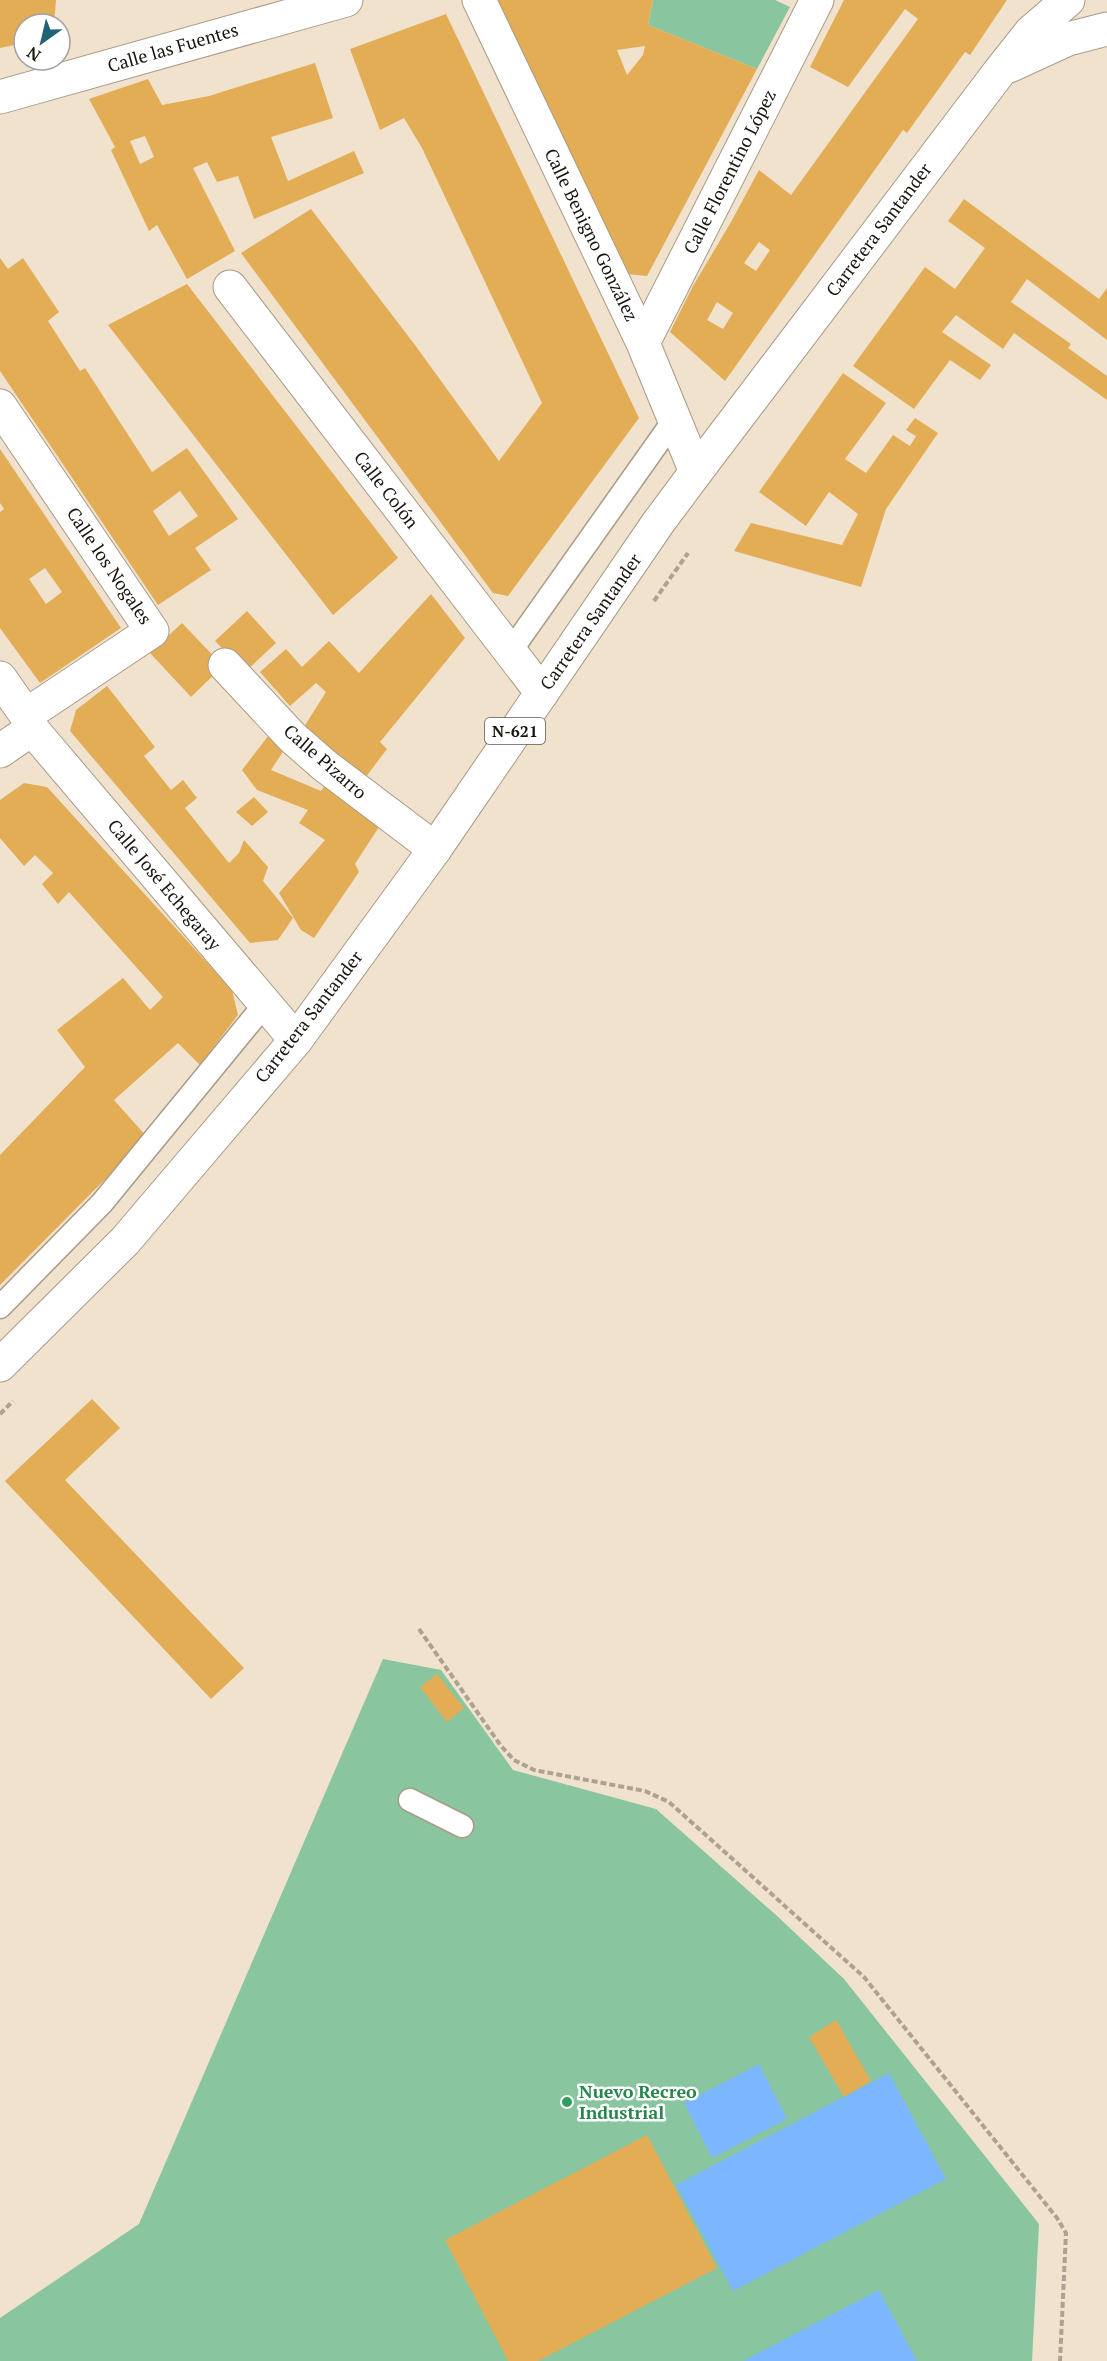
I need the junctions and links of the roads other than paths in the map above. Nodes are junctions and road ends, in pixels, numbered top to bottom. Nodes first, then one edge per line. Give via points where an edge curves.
1 (346, 0) edge
2 (478, 0) edge
3 (817, 0) edge
4 (1046, 0) edge
5 (1068, 0) edge
6 (1107, 29) edge
7 (1031, 32) junction
8 (1000, 71) junction
9 (0, 97) edge
10 (230, 287) dead end
11 (643, 343) junction
12 (0, 406) edge
13 (674, 420) junction
14 (696, 472) junction
15 (510, 652) junction
16 (225, 665) dead end
17 (0, 678) edge
18 (542, 693) junction
19 (29, 722) junction
20 (0, 752) edge
21 (435, 849) junction
22 (265, 1005) junction
23 (296, 1040) junction
24 (0, 1307) edge
25 (0, 1365) edge
26 (410, 1800) dead end
27 (462, 1826) dead end

1 - 9 main road, Calle las Fuentes
2 - 11 main road, Calle Benigno González
3 - 11 main road, Calle Florentino López
4 - 7 main road, N-621
5 - 7 main road, N-621
6 - 8 main road via 1068,39
7 - 8 main road, Carretera Santander / N-621
8 - 14 main road, Carretera Santander / N-621
10 - 15 main road, Calle Colón
11 - 13 main road, Calle Benigno González
12 - 19 main road, Calle los Nogales via 152,631
13 - 14 main road, Calle Benigno González
13 - 15 lane
14 - 18 main road, Carretera Santander / N-621
15 - 18 main road, Calle Colón
16 - 21 main road, Calle Pizarro via 316,758
17 - 19 main road, Calle José Echegaray
18 - 21 main road, Carretera Santander / N-621
19 - 20 main road
19 - 22 main road, Calle José Echegaray
21 - 23 main road, Carretera Santander / N-621
22 - 23 main road, Calle José Echegaray
22 - 24 lane via 102,1203
23 - 25 main road, Carretera Santander / N-621 via 125,1241
26 - 27 lane

